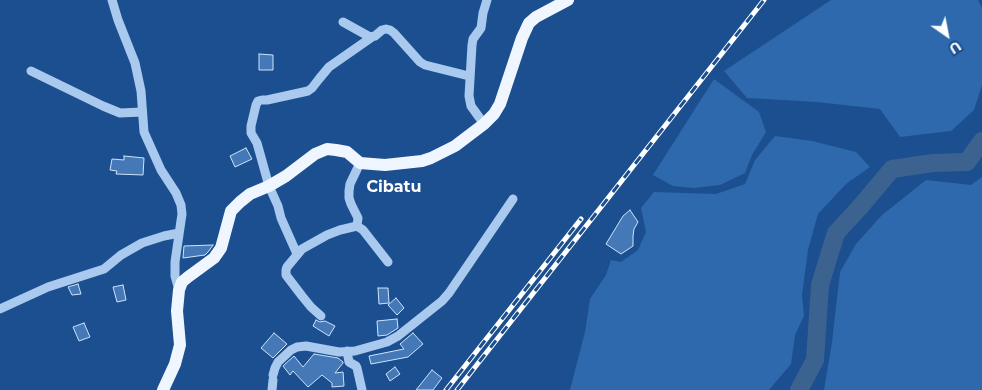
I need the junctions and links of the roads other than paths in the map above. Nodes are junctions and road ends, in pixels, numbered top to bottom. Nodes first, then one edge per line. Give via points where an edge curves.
1 (112, 0) edge
2 (487, 0) edge
3 (568, 0) edge
4 (343, 22) dead end
5 (372, 37) junction
6 (30, 71) dead end
7 (470, 76) junction
8 (142, 112) junction
9 (484, 124) junction
10 (360, 163) junction
11 (269, 186) junction
12 (513, 199) dead end
13 (358, 226) junction
14 (179, 233) junction
15 (297, 254) junction
16 (388, 262) dead end
17 (179, 290) junction
18 (0, 310) edge
19 (321, 316) dead end
20 (347, 351) junction
21 (162, 390) edge
22 (272, 390) edge
23 (362, 390) edge

1 - 8 street via 135,64
2 - 7 street via 481,28 473,40
3 - 9 main road via 529,23 500,104
4 - 5 street
5 - 7 street via 382,30 390,30 420,62
5 - 11 street via 329,67 312,88 258,102 251,133
6 - 8 street via 120,113
7 - 9 street via 469,101
8 - 14 street via 144,132 181,205
9 - 10 main road via 455,146 422,161 385,165
10 - 11 main road via 347,152 327,149
10 - 13 street via 349,191
11 - 15 street
11 - 17 main road via 250,194 236,206 214,258 182,282
12 - 20 street via 442,302 387,342
13 - 15 street via 328,235
13 - 16 street
14 - 17 street via 175,276
14 - 18 street via 142,243 104,269 48,287
15 - 19 street via 287,267 286,275
17 - 21 main road via 180,345
20 - 22 street via 297,347 275,368
20 - 23 street via 349,362 357,368

